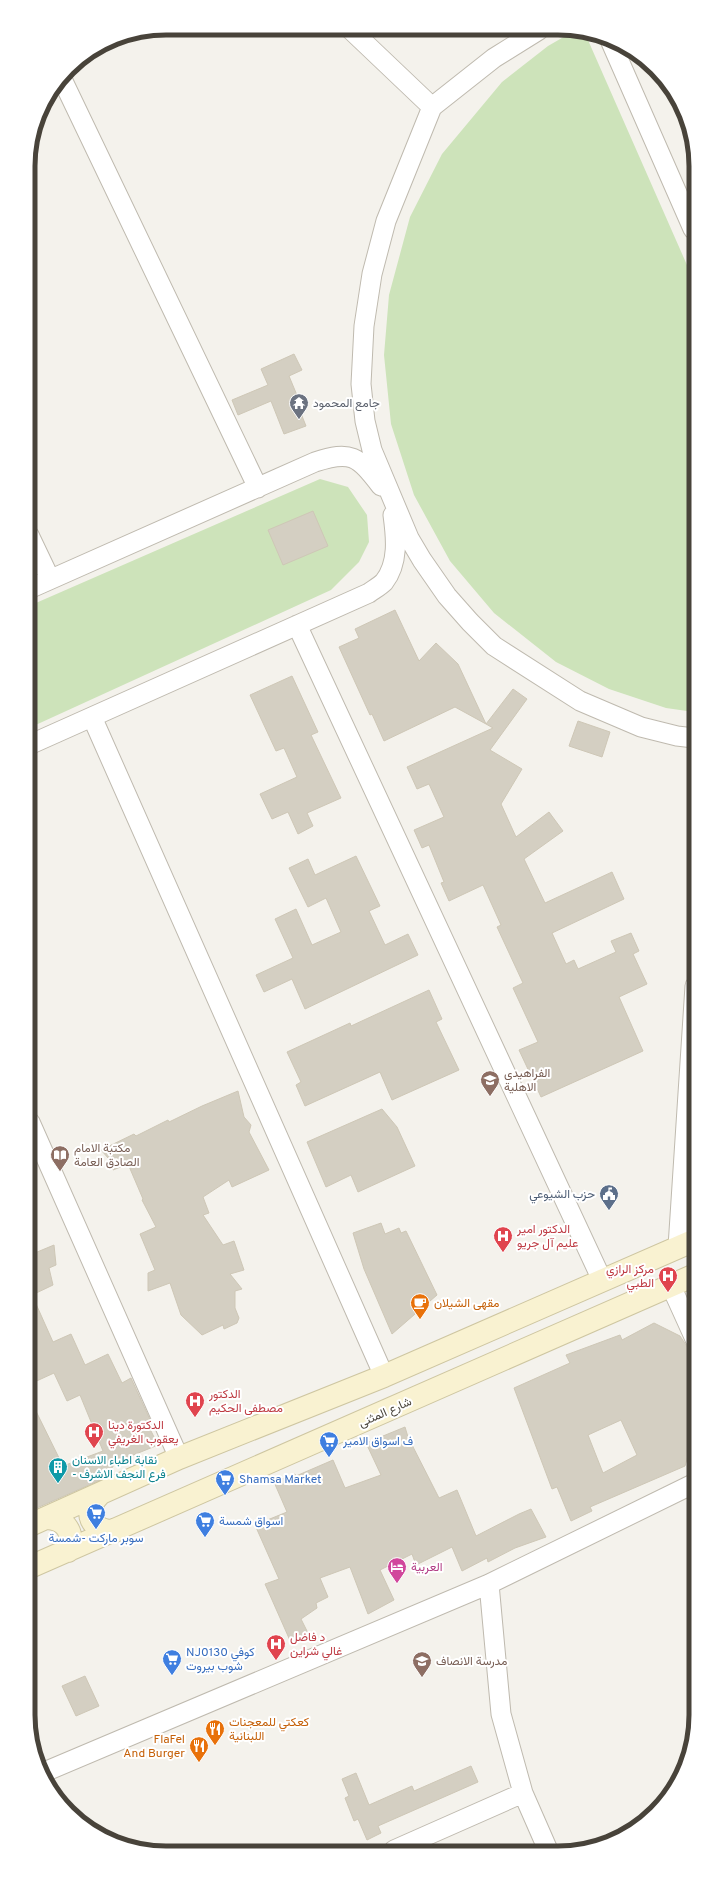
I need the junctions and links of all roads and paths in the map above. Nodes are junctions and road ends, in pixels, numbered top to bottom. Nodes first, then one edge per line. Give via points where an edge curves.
1 (356, 35) edge
2 (531, 35) edge
3 (613, 47) edge
4 (64, 83) edge
5 (432, 107) junction
6 (689, 220) edge
7 (258, 488) junction
8 (391, 498) junction
9 (35, 548) edge
10 (50, 579) junction
11 (35, 586) edge
12 (297, 625) junction
13 (92, 717) junction
14 (689, 737) edge
15 (35, 742) edge
16 (35, 1133) edge
17 (689, 1173) edge
18 (687, 1244) edge
19 (689, 1278) edge
20 (602, 1280) junction
21 (671, 1286) junction
22 (689, 1326) edge
23 (384, 1376) junction
24 (179, 1458) junction
25 (689, 1486) edge
26 (99, 1495) junction
27 (39, 1521) edge
28 (115, 1531) junction
29 (68, 1551) junction
30 (35, 1564) edge
31 (489, 1584) junction
32 (48, 1771) edge
33 (523, 1793) junction
34 (403, 1846) edge
35 (546, 1846) edge

1 - 5 street
2 - 5 street via 494,58
3 - 6 street
4 - 7 street
5 - 8 street via 386,221 372,274 364,326 361,384 365,421 372,450
7 - 8 street via 335,455 350,456 377,480
7 - 10 street
8 - 12 street via 396,535 395,552 392,567 383,582 369,593
8 - 14 street via 409,538 447,596 494,646 580,701 641,726
9 - 10 street
10 - 11 street
12 - 13 street
12 - 20 street
13 - 15 street
13 - 23 street
16 - 24 street
17 - 18 street
18 - 20 main road
19 - 21 main road, شارع المثنى
20 - 23 main road
21 - 22 street
21 - 28 main road, شارع المثنى
23 - 24 main road
24 - 26 main road
25 - 31 street
26 - 27 main road
26 - 28 main road via 92,1501 91,1520 97,1527
27 - 29 main road via 55,1518 68,1528 71,1543
28 - 29 main road, شارع المثنى
29 - 30 main road, شارع المثنى
31 - 32 street
31 - 33 street via 501,1714
33 - 34 street
33 - 35 street

